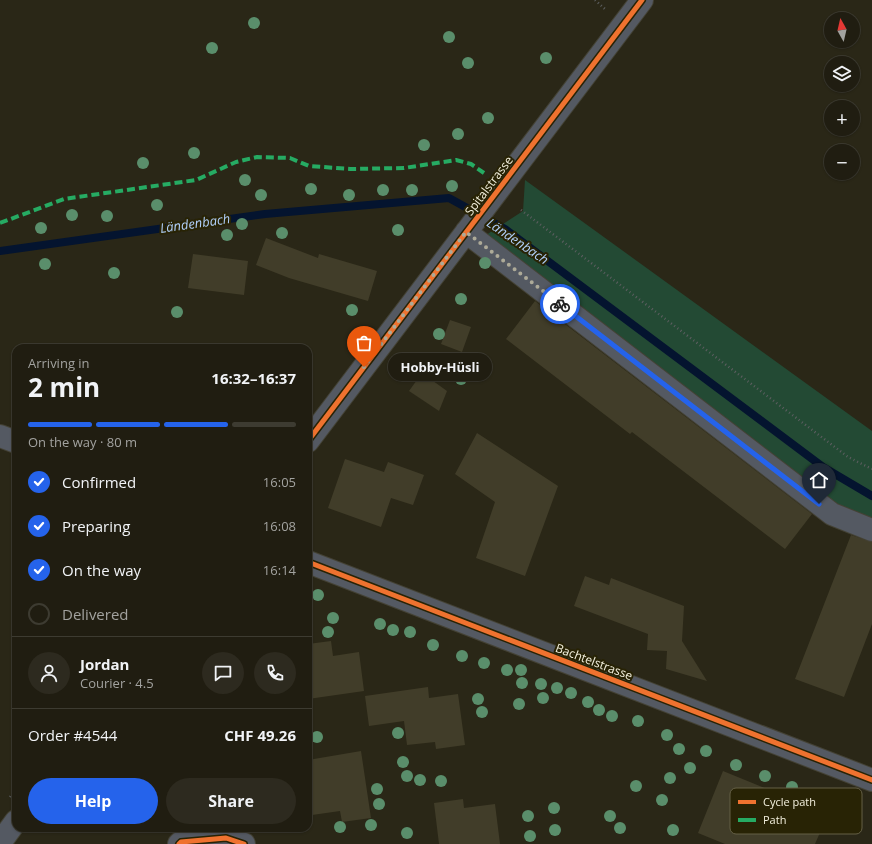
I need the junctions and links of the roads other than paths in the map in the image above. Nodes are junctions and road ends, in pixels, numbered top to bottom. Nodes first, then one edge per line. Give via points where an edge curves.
1 (642, 0) edge
2 (469, 228) junction
3 (0, 436) edge
4 (312, 436) edge
5 (12, 440) edge
6 (872, 530) edge
7 (312, 564) edge
8 (872, 780) edge
9 (12, 826) edge
10 (0, 842) edge
11 (179, 844) edge
12 (244, 844) edge

1 - 2 street, Spitalstrasse
2 - 4 street, Spitalstrasse
2 - 6 street via 832,514
3 - 5 street
7 - 8 street, Bachtelstrasse
9 - 10 street
11 - 12 street via 226,838

